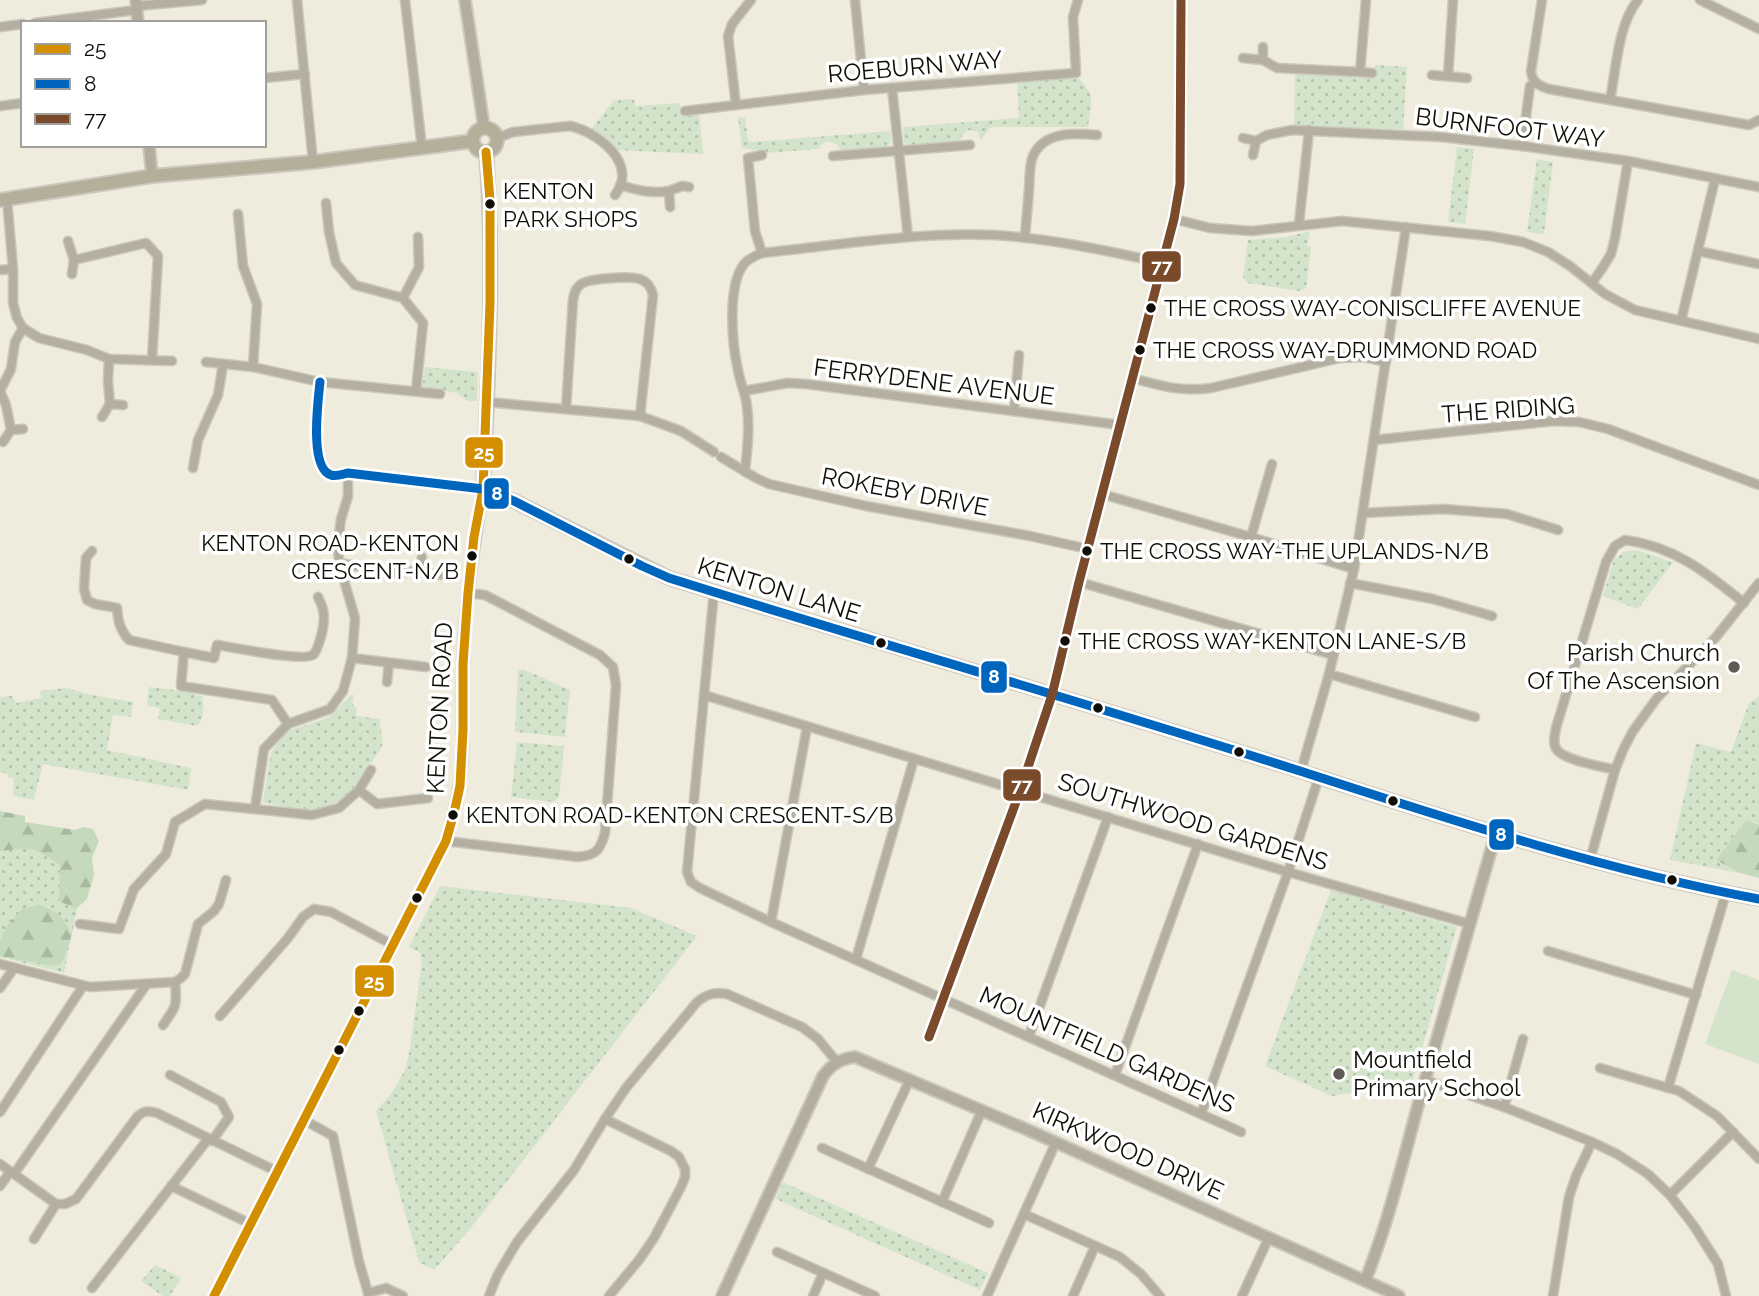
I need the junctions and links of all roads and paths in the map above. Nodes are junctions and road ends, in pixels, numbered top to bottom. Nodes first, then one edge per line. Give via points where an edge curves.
1 (202, 0) edge
2 (297, 0) edge
3 (405, 0) edge
4 (465, 0) edge
5 (751, 0) edge
6 (855, 0) edge
7 (1078, 0) edge
8 (1181, 0) edge
9 (1366, 0) edge
10 (1453, 0) edge
11 (1542, 0) edge
12 (1638, 0) edge
13 (1700, 0) edge
14 (136, 6) edge
15 (47, 21) edge
16 (21, 24) edge
17 (0, 27) edge
18 (1759, 29) edge
19 (1263, 47) dead end
20 (1243, 58) dead end
21 (1263, 60) junction
22 (1360, 72) junction
23 (1372, 73) dead end
24 (306, 74) junction
25 (1432, 75) dead end
26 (1448, 76) junction
27 (266, 78) edge
28 (1467, 78) dead end
29 (1536, 83) junction
30 (892, 88) junction
31 (864, 90) junction
32 (1610, 100) junction
33 (21, 103) edge
34 (736, 105) junction
35 (0, 106) edge
36 (685, 111) dead end
37 (1759, 120) edge
38 (484, 127) junction
39 (1309, 130) junction
40 (1097, 135) dead end
41 (497, 138) junction
42 (1243, 138) dead end
43 (473, 141) junction
44 (1256, 141) junction
45 (970, 145) dead end
46 (1522, 146) junction
47 (149, 147) edge
48 (422, 148) junction
49 (899, 151) junction
50 (486, 152) junction
51 (762, 155) dead end
52 (1253, 155) dead end
53 (832, 156) dead end
54 (1628, 161) junction
55 (313, 162) junction
56 (152, 176) junction
57 (1715, 179) junction
58 (620, 185) junction
59 (689, 187) dead end
60 (1759, 187) edge
61 (669, 191) junction
62 (615, 195) dead end
63 (3, 199) edge
64 (326, 204) dead end
65 (670, 207) dead end
66 (238, 214) dead end
67 (1174, 219) junction
68 (1299, 224) junction
69 (1406, 227) junction
70 (418, 237) dead end
71 (908, 237) junction
72 (1025, 238) junction
73 (68, 241) dead end
74 (1698, 251) junction
75 (762, 253) junction
76 (74, 260) junction
77 (1163, 263) junction
78 (1759, 264) edge
79 (13, 269) junction
80 (0, 270) edge
81 (72, 274) dead end
82 (1592, 283) junction
83 (403, 298) junction
84 (1681, 321) junction
85 (23, 328) junction
86 (1759, 339) edge
87 (1019, 355) dead end
88 (109, 359) junction
89 (152, 360) junction
90 (172, 361) dead end
91 (206, 362) dead end
92 (1386, 362) junction
93 (223, 363) junction
94 (253, 367) junction
95 (1132, 378) junction
96 (320, 382) junction
97 (0, 391) edge
98 (416, 391) junction
99 (744, 391) junction
100 (440, 394) dead end
101 (487, 402) junction
102 (110, 404) junction
103 (123, 405) dead end
104 (566, 409) junction
105 (1014, 411) junction
106 (640, 416) junction
107 (102, 417) dead end
108 (1120, 425) junction
109 (23, 429) dead end
110 (11, 430) junction
111 (1374, 440) junction
112 (3, 442) dead end
113 (1272, 464) dead end
114 (193, 468) dead end
115 (745, 472) junction
116 (348, 473) junction
117 (1759, 485) edge
118 (483, 489) junction
119 (1102, 494) junction
120 (1363, 513) junction
121 (1558, 530) dead end
122 (1251, 537) junction
123 (1088, 549) junction
124 (92, 551) dead end
125 (422, 558) dead end
126 (339, 563) junction
127 (1353, 569) junction
128 (420, 572) junction
129 (442, 575) dead end
130 (1079, 582) junction
131 (1350, 583) junction
132 (1759, 583) edge
133 (714, 592) junction
134 (468, 593) junction
135 (318, 597) dead end
136 (1744, 603) junction
137 (1492, 616) dead end
138 (184, 652) junction
139 (1333, 655) junction
140 (352, 659) junction
141 (389, 663) junction
142 (426, 667) dead end
143 (1329, 674) junction
144 (387, 682) dead end
145 (704, 695) junction
146 (1052, 695) junction
147 (1475, 717) dead end
148 (288, 724) junction
149 (807, 727) junction
150 (914, 759) junction
151 (371, 769) dead end
152 (1615, 770) junction
153 (1301, 771) junction
154 (1319, 778) junction
155 (359, 790) junction
156 (1020, 791) junction
157 (428, 798) dead end
158 (255, 808) junction
159 (1108, 817) junction
160 (1496, 833) junction
161 (446, 841) junction
162 (1198, 844) junction
163 (1590, 860) junction
164 (1288, 872) junction
165 (226, 880) dead end
166 (1726, 893) junction
167 (1759, 900) edge
168 (771, 922) junction
169 (80, 924) dead end
170 (1470, 924) junction
171 (393, 945) junction
172 (1548, 951) dead end
173 (856, 959) junction
174 (0, 964) edge
175 (14, 968) junction
176 (175, 982) junction
177 (146, 985) junction
178 (83, 986) junction
179 (0, 988) edge
180 (1696, 995) junction
181 (942, 998) junction
182 (220, 1016) dead end
183 (163, 1025) dead end
184 (1029, 1036) junction
185 (929, 1037) dead end
186 (1524, 1040) dead end
187 (834, 1065) junction
188 (1600, 1068) dead end
189 (170, 1075) dead end
190 (1115, 1075) junction
191 (910, 1079) junction
192 (1425, 1080) junction
193 (1668, 1088) junction
194 (1504, 1107) junction
195 (982, 1110) junction
196 (0, 1112) edge
197 (1201, 1114) junction
198 (605, 1119) junction
199 (304, 1120) junction
200 (1241, 1132) dead end
201 (1733, 1132) junction
202 (210, 1140) junction
203 (1056, 1142) junction
204 (1592, 1142) junction
205 (821, 1148) dead end
206 (1759, 1159) edge
207 (0, 1164) edge
208 (869, 1169) junction
209 (278, 1172) junction
210 (12, 1173) junction
211 (0, 1186) edge
212 (171, 1186) junction
213 (1670, 1195) junction
214 (942, 1202) junction
215 (56, 1204) junction
216 (1024, 1214) junction
217 (989, 1223) dead end
218 (251, 1224) junction
219 (1269, 1237) junction
220 (34, 1239) dead end
221 (1095, 1246) junction
222 (777, 1252) dead end
223 (823, 1273) junction
224 (1365, 1281) junction
225 (92, 1288) dead end
226 (368, 1294) edge
227 (214, 1296) edge
228 (403, 1296) edge
229 (489, 1296) edge
230 (609, 1296) edge
231 (722, 1296) edge
232 (813, 1296) edge
233 (875, 1296) edge
234 (987, 1296) edge
235 (1073, 1296) edge
236 (1160, 1296) edge
237 (1242, 1296) edge
238 (1399, 1296) edge
239 (1553, 1296) edge
240 (1726, 1296) edge

1 - 14 street
2 - 24 street
3 - 48 street
4 - 38 street
5 - 34 street via 728,36
6 - 31 street
7 - 30 street, ROEBURN WAY via 1073,17 1076,73
8 - 67 street via 1180,184
9 - 22 street
10 - 26 street
11 - 29 street via 1531,71
12 - 32 street via 1621,36
13 - 18 street
14 - 15 street
16 - 17 street
19 - 21 street
20 - 21 street
21 - 22 street via 1277,68
22 - 23 street
24 - 27 street
24 - 55 street
25 - 26 street
26 - 28 street
29 - 32 street
29 - 46 street via 1530,86
30 - 31 street, ROEBURN WAY
30 - 49 street
31 - 34 street, ROEBURN WAY
32 - 37 street via 1749,125
33 - 35 street
34 - 36 street, ROEBURN WAY
38 - 41 main road via 492,129
38 - 43 main road via 473,135
39 - 44 street, BURNFOOT WAY via 1267,135
39 - 46 street, BURNFOOT WAY via 1441,136
39 - 68 street
40 - 72 street via 1060,135 1034,155
41 - 50 main road via 495,148
41 - 58 street via 513,132 579,128 614,154 622,167
42 - 44 street
43 - 48 main road
43 - 50 main road
44 - 52 street
45 - 49 street
46 - 54 street, BURNFOOT WAY
47 - 56 street
48 - 55 main road
49 - 53 street
49 - 71 street
50 - 101 main road, KENTON ROAD via 490,200
51 - 75 street via 748,158 755,231
54 - 57 street, BURNFOOT WAY
54 - 82 street via 1611,254
55 - 56 main road
56 - 63 main road
57 - 60 street, BURNFOOT WAY
57 - 74 street
58 - 61 street
58 - 62 street
59 - 61 street
61 - 65 street
63 - 79 street
64 - 83 street via 336,263 355,285
66 - 94 street via 243,266 257,304
67 - 68 street via 1252,231
67 - 77 street
68 - 69 street via 1342,221
69 - 82 street via 1523,243 1548,252
69 - 92 street
70 - 83 street via 419,267
71 - 72 street
71 - 75 street
72 - 77 street
73 - 76 street
74 - 78 street
74 - 84 street
75 - 99 street via 744,264 735,289 732,338
76 - 81 street
76 - 89 street via 146,243 158,256
77 - 95 street
79 - 80 street
79 - 85 street via 13,303
82 - 84 street via 1635,310
83 - 98 street via 423,323
84 - 86 street
85 - 88 street via 38,338
85 - 97 street
87 - 105 street
88 - 89 street
88 - 102 street
89 - 90 street
91 - 93 street
92 - 95 street via 1340,358 1192,391
92 - 111 street
93 - 94 street
93 - 114 street via 218,395 198,440
94 - 96 street
95 - 108 street
96 - 98 street
96 - 116 street via 316,426 320,463 330,475
97 - 110 street
98 - 100 street
99 - 105 street, FERRYDENE AVENUE via 806,384
99 - 115 street
101 - 104 street, ROKEBY DRIVE
101 - 118 main road, KENTON ROAD
102 - 103 street
102 - 107 street
104 - 106 street, ROKEBY DRIVE
104 - 106 street via 575,290 590,281 633,278 650,286 653,295
105 - 108 street, FERRYDENE AVENUE
106 - 115 street, ROKEBY DRIVE via 681,431
108 - 119 street
109 - 110 street
110 - 112 street
111 - 117 street, THE RIDING via 1580,422
111 - 120 street
113 - 122 street
115 - 123 street, ROKEBY DRIVE via 769,484 842,501
116 - 118 street
116 - 126 street
118 - 133 main road, KENTON LANE via 651,570
118 - 134 street, KENTON ROAD
119 - 122 street
119 - 123 street
120 - 121 street via 1443,509 1507,514
120 - 127 street
122 - 127 street
123 - 130 street
124 - 138 street via 86,558 87,600 117,608 119,624 129,639
125 - 128 street
126 - 128 street via 396,573
126 - 140 street via 355,618
127 - 131 street
128 - 129 street
130 - 139 street
130 - 146 street
131 - 137 street
131 - 139 street
132 - 136 street
133 - 145 street
133 - 146 main road, KENTON LANE
134 - 161 street, KENTON ROAD via 460,786
134 - 161 street via 485,595 600,655 613,667 617,685 606,832 601,847 591,856 578,857
135 - 138 street via 325,619 311,656 217,645 214,658
136 - 152 street via 1657,698 1624,747
136 - 152 street via 1675,554 1633,541 1615,546 1606,562 1554,742 1558,751 1571,758
138 - 148 street via 181,686 272,700
139 - 143 street
140 - 141 street
140 - 148 street via 344,691 330,709
141 - 142 street
141 - 144 street
143 - 147 street
143 - 153 street
145 - 149 street, SOUTHWOOD GARDENS
145 - 168 street, MOUNTFIELD GARDENS via 688,872 700,888
146 - 153 main road, KENTON LANE
146 - 156 street
148 - 158 street via 264,749
149 - 150 street, SOUTHWOOD GARDENS
149 - 168 street
150 - 156 street, SOUTHWOOD GARDENS
150 - 173 street
151 - 155 street
152 - 163 street
153 - 154 main road, KENTON LANE
154 - 160 main road, KENTON LANE
154 - 164 street
155 - 157 street via 377,804
155 - 158 street via 339,808 312,815
156 - 159 street, SOUTHWOOD GARDENS
156 - 181 street
158 - 169 street via 205,804 176,822 166,855 134,889 119,929
159 - 162 street, SOUTHWOOD GARDENS
159 - 184 street
160 - 163 main road, KENTON LANE
160 - 170 street
161 - 171 street, KENTON ROAD
162 - 164 street, SOUTHWOOD GARDENS
162 - 190 street
163 - 166 main road, KENTON LANE
164 - 170 street, SOUTHWOOD GARDENS
164 - 197 street
165 - 176 street via 219,904 198,924 185,974
166 - 167 main road, KENTON LANE
166 - 180 street
168 - 173 street, MOUNTFIELD GARDENS
170 - 192 street
171 - 182 street via 331,912 314,909
171 - 199 street, KENTON ROAD
172 - 180 street
173 - 181 street, MOUNTFIELD GARDENS
174 - 175 street
175 - 178 street
175 - 179 street
176 - 177 street
176 - 183 street via 177,1003
177 - 178 street
177 - 210 street
178 - 196 street
180 - 193 street
181 - 184 street, MOUNTFIELD GARDENS
181 - 185 street
184 - 190 street, MOUNTFIELD GARDENS
186 - 194 street
187 - 191 street, KIRKWOOD DRIVE via 855,1057
187 - 198 street via 818,1039 802,1027 716,992 697,1002
187 - 231 street via 823,1076
188 - 193 street
189 - 202 street via 221,1102 229,1117
190 - 197 street, MOUNTFIELD GARDENS
191 - 195 street, KIRKWOOD DRIVE
191 - 208 street
192 - 194 street
192 - 224 street via 1402,1171
193 - 201 street via 1695,1101
194 - 204 street
195 - 203 street, KIRKWOOD DRIVE
195 - 214 street
197 - 200 street, MOUNTFIELD GARDENS
198 - 229 street via 574,1170 517,1242
198 - 230 street via 679,1157 685,1169 681,1187 654,1238
199 - 209 street, KENTON ROAD
199 - 226 street via 333,1136
201 - 206 street
201 - 213 street
202 - 209 street
202 - 212 street
202 - 215 street via 157,1113 142,1112 76,1199
203 - 216 street
203 - 219 street, KIRKWOOD DRIVE
204 - 213 street via 1648,1174
204 - 239 street via 1569,1197
205 - 208 street
207 - 210 street
208 - 214 street
209 - 218 street, KENTON ROAD
210 - 211 street
210 - 215 street
212 - 218 street
212 - 225 street
213 - 240 street via 1718,1264
214 - 217 street
215 - 220 street
216 - 221 street
216 - 234 street
218 - 227 street, KENTON ROAD
219 - 224 street, KIRKWOOD DRIVE
219 - 237 street
221 - 235 street
221 - 236 street via 1120,1257
222 - 223 street
223 - 232 street
223 - 233 street
224 - 238 street, KIRKWOOD DRIVE
226 - 228 street via 386,1288

